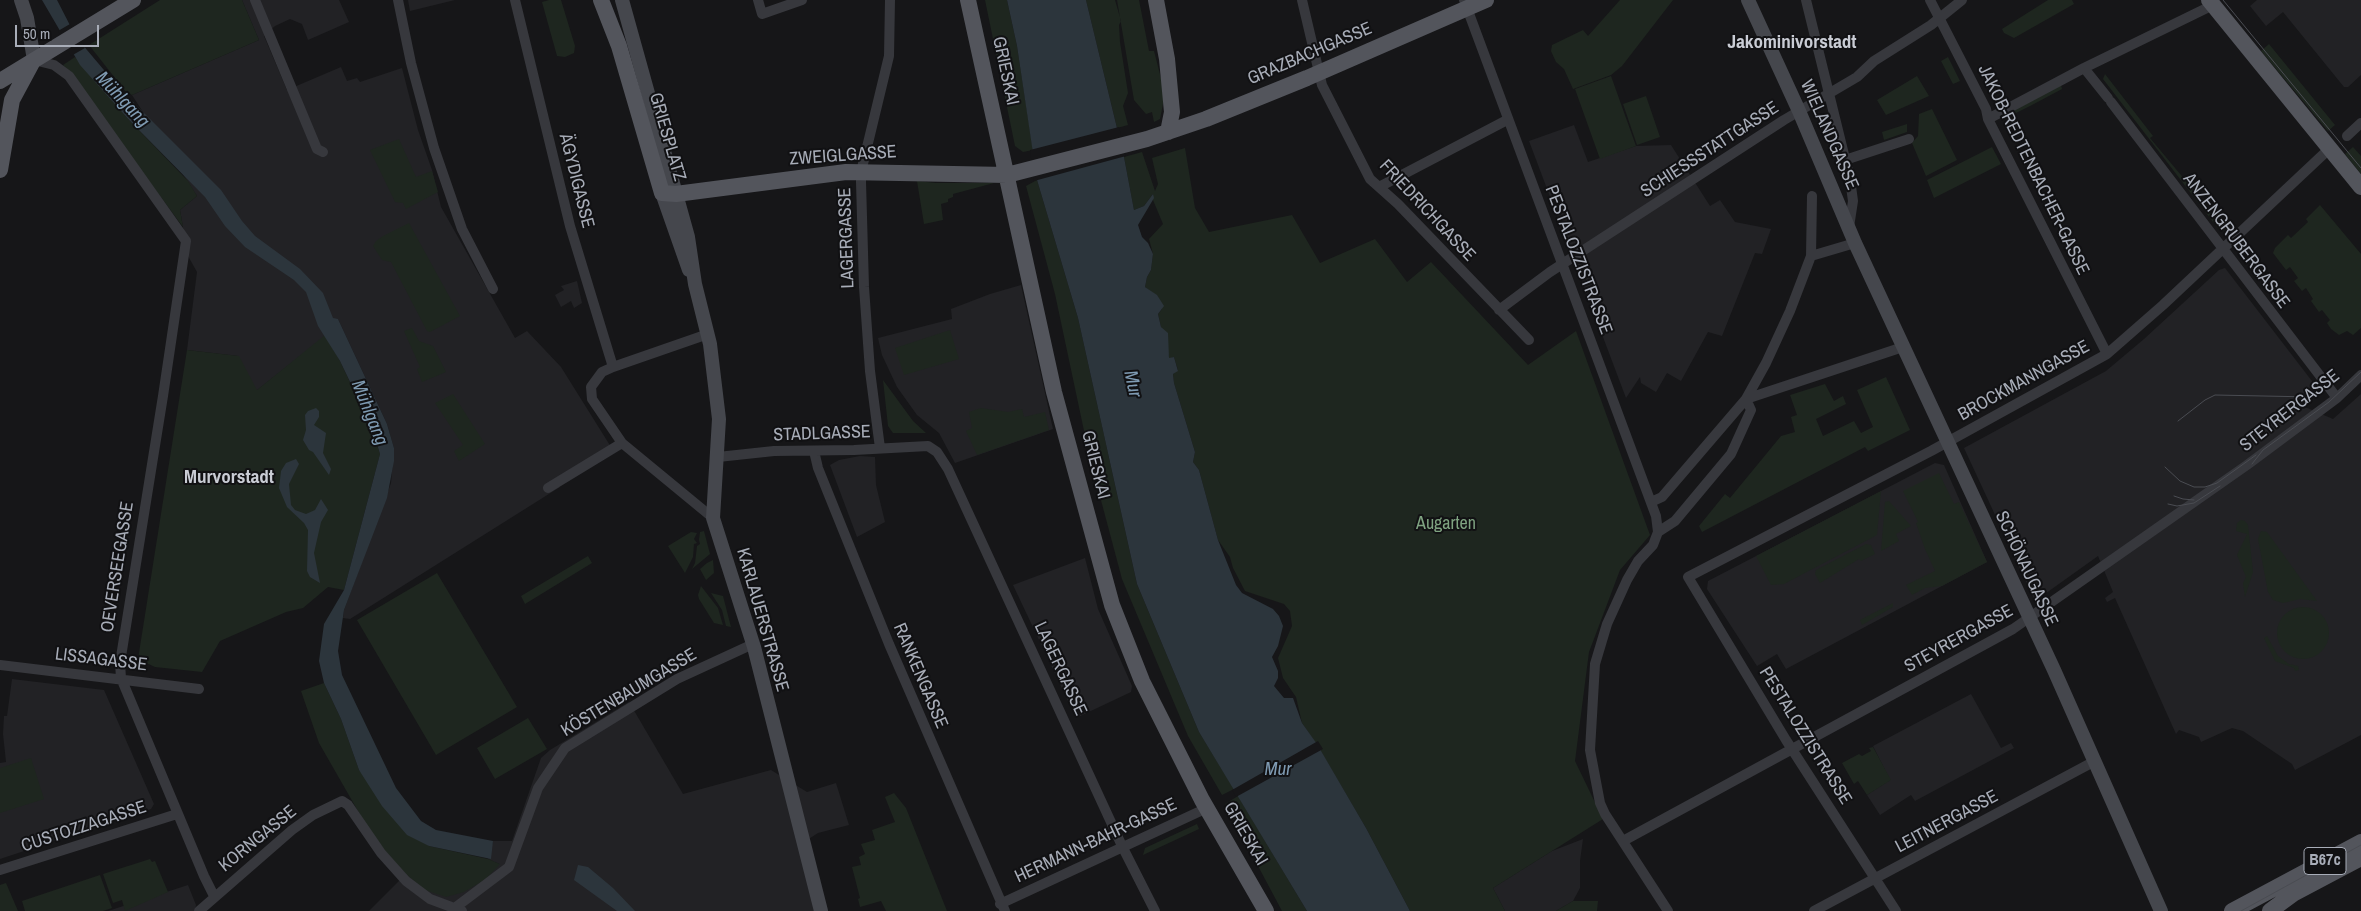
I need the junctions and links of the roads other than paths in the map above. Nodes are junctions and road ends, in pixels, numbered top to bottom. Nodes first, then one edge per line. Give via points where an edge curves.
1 (21, 0) edge
2 (133, 0) edge
3 (255, 0) edge
4 (398, 0) edge
5 (515, 0) edge
6 (601, 0) edge
7 (622, 0) edge
8 (758, 0) edge
9 (802, 0) edge
10 (890, 0) edge
11 (968, 0) edge
12 (1156, 0) edge
13 (1302, 0) edge
14 (1486, 0) edge
15 (1748, 0) edge
16 (1806, 0) edge
17 (1930, 0) edge
18 (1962, 0) edge
19 (2211, 2) edge
20 (1465, 4) edge
21 (1939, 17) junction
22 (34, 60) junction
23 (2084, 68) junction
24 (1319, 73) junction
25 (0, 81) edge
26 (1829, 94) junction
27 (1799, 111) junction
28 (1988, 119) junction
29 (1507, 120) junction
30 (2361, 123) edge
31 (1168, 132) junction
32 (2347, 136) dead end
33 (1908, 139) dead end
34 (2329, 149) junction
35 (323, 152) dead end
36 (1845, 160) junction
37 (1027, 169) joint
38 (0, 170) edge
39 (861, 172) junction
40 (1007, 174) junction
41 (1379, 187) junction
42 (2361, 187) edge
43 (695, 191) junction
44 (669, 193) junction
45 (1812, 196) dead end
46 (1849, 227) junction
47 (688, 237) junction
48 (1856, 244) junction
49 (2222, 250) junction
50 (1811, 256) junction
51 (1562, 265) junction
52 (695, 284) junction
53 (493, 289) dead end
54 (1499, 310) junction
55 (708, 334) junction
56 (1529, 340) dead end
57 (1902, 347) junction
58 (2107, 354) junction
59 (613, 367) junction
60 (2361, 375) edge
61 (2337, 398) junction
62 (1746, 400) junction
63 (1947, 442) junction
64 (622, 443) junction
65 (928, 446) joint
66 (880, 448) junction
67 (814, 450) junction
68 (718, 457) junction
69 (548, 488) dead end
70 (1651, 502) junction
71 (713, 518) junction
72 (1658, 532) junction
73 (1688, 577) joint
74 (2029, 618) junction
75 (753, 644) junction
76 (0, 665) edge
77 (121, 678) junction
78 (199, 689) dead end
79 (1792, 749) junction
80 (2095, 761) junction
81 (1207, 808) junction
82 (177, 814) junction
83 (1623, 841) junction
84 (2361, 842) edge
85 (1122, 846) junction
86 (2361, 858) edge
87 (0, 870) edge
88 (1876, 879) junction
89 (214, 896) junction
90 (1002, 907) edge
91 (459, 909) edge
92 (199, 911) edge
93 (820, 911) edge
94 (1155, 911) edge
95 (1266, 911) edge
96 (1668, 911) edge
97 (1814, 911) edge
98 (1896, 911) edge
99 (2161, 911) edge
100 (2232, 911) edge
101 (2270, 911) edge

1 - 22 main road
2 - 22 main road
3 - 35 street via 317,148
4 - 53 street via 410,63 434,148 462,229
5 - 59 street, ÄGYDIGASSE via 570,226
6 - 44 main road, GRIESPLATZ
7 - 44 main road, GRIESPLATZ
8 - 9 street via 762,14
10 - 39 street, LAGERGASSE via 889,56
11 - 40 main road, GRIESKAI
12 - 31 main road via 1167,59 1172,112
13 - 24 street, FRIEDRICHGASSE
14 - 20 main road, GRAZBACHGASSE
15 - 27 main road, WIELANDGASSE
16 - 26 street
17 - 21 street, JAKOB-REDTENBACHER-GASSE
18 - 21 street, SCHIESSSTATTGASSE
19 - 23 street
19 - 34 main road
20 - 24 main road, GRAZBACHGASSE
20 - 29 street, PESTALOZZISTRASSE
21 - 26 street, SCHIESSSTATTGASSE
21 - 28 street, JAKOB-REDTENBACHER-GASSE via 1986,109
22 - 25 main road
22 - 38 main road via 12,100
22 - 77 street, OEVERSEEGASSE via 54,65 70,76 186,241 120,663
23 - 28 street
23 - 49 street, ANZENGRUBERGASSE
24 - 31 main road, GRAZBACHGASSE
24 - 41 street, FRIEDRICHGASSE via 1322,86 1370,179
26 - 27 street, SCHIESSSTATTGASSE
26 - 36 street
27 - 46 main road, WIELANDGASSE
27 - 51 street, SCHIESSSTATTGASSE
28 - 58 street, JAKOB-REDTENBACHER-GASSE
29 - 41 street
29 - 51 street, PESTALOZZISTRASSE
30 - 32 street
31 - 37 main road, GRAZBACHGASSE
33 - 36 street
34 - 42 main road
34 - 49 street, BROCKMANNGASSE
36 - 46 street via 1853,201
37 - 40 main road, ZWEIGLGASSE
39 - 40 main road, ZWEIGLGASSE
39 - 43 main road, ZWEIGLGASSE
39 - 66 street, LAGERGASSE via 864,288
40 - 81 main road, GRIESKAI via 1054,392 1112,605 1142,681
41 - 54 street, FRIEDRICHGASSE
43 - 44 main road, ZWEIGLGASSE
43 - 47 main road, GRIESPLATZ via 690,205
44 - 47 main road, GRIESPLATZ
44 - 52 main road, GRIESPLATZ via 681,252
45 - 50 street
46 - 48 main road, WIELANDGASSE
47 - 52 main road, GRIESPLATZ
48 - 50 street
48 - 57 main road, SCHÖNAUGASSE
49 - 58 street, BROCKMANNGASSE
49 - 61 street, ANZENGRUBERGASSE
50 - 62 street via 1790,311
51 - 54 street, SCHIESSSTATTGASSE
51 - 70 street, PESTALOZZISTRASSE
52 - 55 main road, GRIESPLATZ
54 - 56 street, FRIEDRICHGASSE
55 - 59 street
55 - 68 main road, KARLAUERSTRASSE via 717,396
57 - 62 street
57 - 63 main road, SCHÖNAUGASSE
58 - 63 street, BROCKMANNGASSE
59 - 64 street via 602,372 591,387 592,399
60 - 61 street, STEYRERGASSE
61 - 74 street, STEYRERGASSE via 2212,491
62 - 70 street via 1662,497
62 - 72 street via 1751,410 1731,454 1675,521
63 - 73 street, BROCKMANNGASSE
63 - 74 main road, SCHÖNAUGASSE
64 - 69 street
64 - 71 street
65 - 66 street, STADLGASSE
65 - 85 street, LAGERGASSE via 937,452 948,469
66 - 67 street, STADLGASSE
67 - 68 street, STADLGASSE
67 - 90 street, RANKENGASSE via 818,468 889,644
68 - 71 main road, KARLAUERSTRASSE
70 - 72 street, PESTALOZZISTRASSE
71 - 75 main road, KARLAUERSTRASSE
72 - 83 street via 1653,545 1627,580 1607,624 1595,664 1590,750 1600,804
73 - 79 street, PESTALOZZISTRASSE
74 - 79 street, STEYRERGASSE
74 - 80 main road, SCHÖNAUGASSE
75 - 91 street, KÖSTENBAUMGASSE via 677,679 565,748 538,788 509,867
75 - 93 main road, KARLAUERSTRASSE
76 - 77 street, LISSAGASSE
77 - 78 street, LISSAGASSE
77 - 82 street, OEVERSEEGASSE
79 - 83 street, STEYRERGASSE
79 - 88 street, PESTALOZZISTRASSE
80 - 88 street, LEITNERGASSE
80 - 99 main road, SCHÖNAUGASSE
81 - 85 street, HERMANN-BAHR-GASSE
81 - 95 main road, GRIESKAI
82 - 87 street, CUSTOZZAGASSE
82 - 89 street, OEVERSEEGASSE
83 - 96 street
84 - 100 main road, B67c
85 - 90 street, HERMANN-BAHR-GASSE
85 - 94 street, LAGERGASSE
86 - 101 main road, B67c via 2293,894
88 - 97 street, LEITNERGASSE
88 - 98 street, PESTALOZZISTRASSE
89 - 91 street, KORNGASSE via 292,830 342,801 406,881 430,899
89 - 92 street, KORNGASSE

